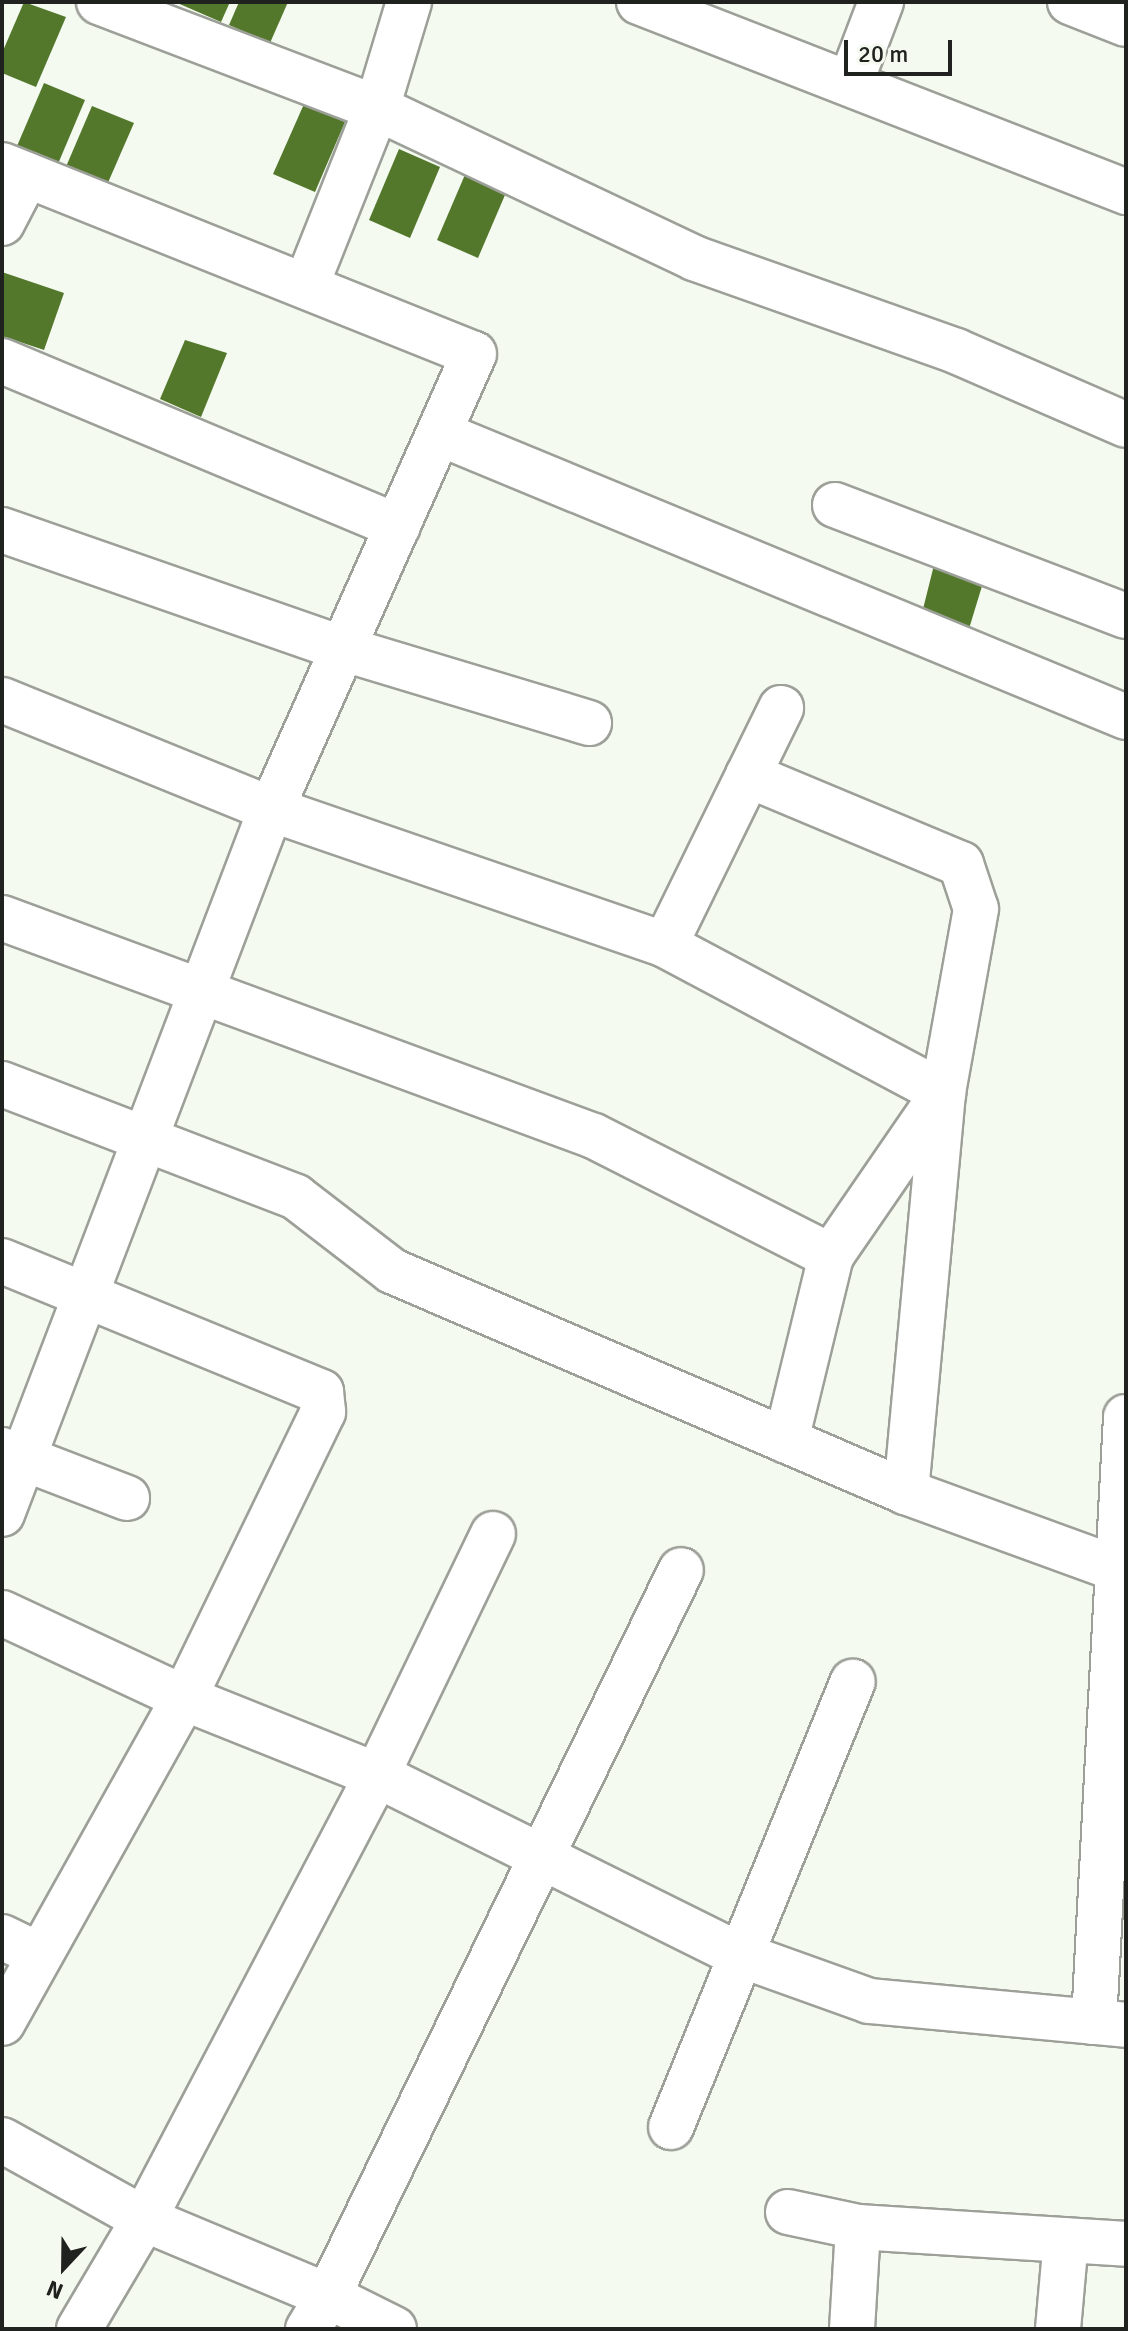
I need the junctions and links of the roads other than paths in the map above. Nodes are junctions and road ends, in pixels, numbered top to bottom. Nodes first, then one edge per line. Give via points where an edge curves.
1 (99, 2) edge
2 (409, 2) edge
3 (639, 2) edge
4 (881, 2) edge
5 (1070, 2) edge
6 (1126, 24) edge
7 (851, 81) junction
8 (377, 108) junction
9 (14, 170) edge
10 (1126, 192) edge
11 (2, 223) edge
12 (306, 286) junction
13 (2, 361) edge
14 (1126, 425) edge
15 (441, 434) junction
16 (835, 505) dead end
17 (398, 527) junction
18 (2, 530) edge
19 (1126, 616) edge
20 (344, 649) junction
21 (2, 700) edge
22 (781, 708) dead end
23 (1126, 717) edge
24 (589, 723) dead end
25 (748, 775) junction
26 (271, 809) junction
27 (2, 918) edge
28 (665, 945) junction
29 (200, 996) junction
30 (2, 1084) edge
31 (943, 1093) junction
32 (149, 1135) junction
33 (831, 1256) junction
34 (2, 1261) edge
35 (90, 1292) junction
36 (1125, 1438) edge
37 (786, 1441) junction
38 (13, 1454) edge
39 (906, 1492) junction
40 (127, 1498) dead end
41 (2, 1514) edge
42 (493, 1534) dead end
43 (1115, 1568) junction
44 (681, 1570) dead end
45 (2, 1613) edge
46 (853, 1682) dead end
47 (184, 1698) junction
48 (377, 1775) junction
49 (544, 1860) junction
50 (20, 1946) edge
51 (738, 1954) junction
52 (2, 2023) edge
53 (1110, 2023) edge
54 (671, 2127) dead end
55 (2, 2140) edge
56 (788, 2212) dead end
57 (144, 2219) junction
58 (858, 2227) junction
59 (1066, 2240) junction
60 (1126, 2244) edge
61 (318, 2312) edge
62 (79, 2329) edge
63 (394, 2329) edge
64 (852, 2329) edge
65 (1058, 2329) edge

1 - 8 street
2 - 8 street
3 - 7 street
4 - 7 street
5 - 6 street
7 - 10 street
8 - 12 street
8 - 14 street via 694,258 956,351
9 - 11 street
9 - 12 street
12 - 15 street via 474,354
13 - 17 street
15 - 17 street
15 - 23 street
16 - 19 street
17 - 20 street
18 - 20 street
20 - 24 street
20 - 26 street
21 - 26 street
22 - 25 street
25 - 28 street
25 - 31 street via 961,864 976,909
26 - 28 street
26 - 29 street
27 - 29 street
28 - 31 street
29 - 32 street
29 - 33 street via 594,1136
30 - 32 street
31 - 33 street
31 - 39 street
32 - 35 street
32 - 37 street via 296,1197 392,1271
33 - 37 street
34 - 35 street
35 - 38 street
35 - 47 street via 321,1392 323,1412
36 - 43 street
37 - 39 street
38 - 40 street
38 - 41 street
39 - 43 street
42 - 48 street
43 - 53 street
44 - 49 street
45 - 47 street
46 - 51 street
47 - 48 street
47 - 50 street
48 - 49 street
48 - 57 street
49 - 51 street
49 - 61 street
50 - 52 street
51 - 53 street via 869,2001
51 - 54 street
55 - 57 street
56 - 58 street
57 - 61 street
57 - 62 street
58 - 59 street
58 - 64 street
59 - 60 street
59 - 65 street
61 - 63 street

